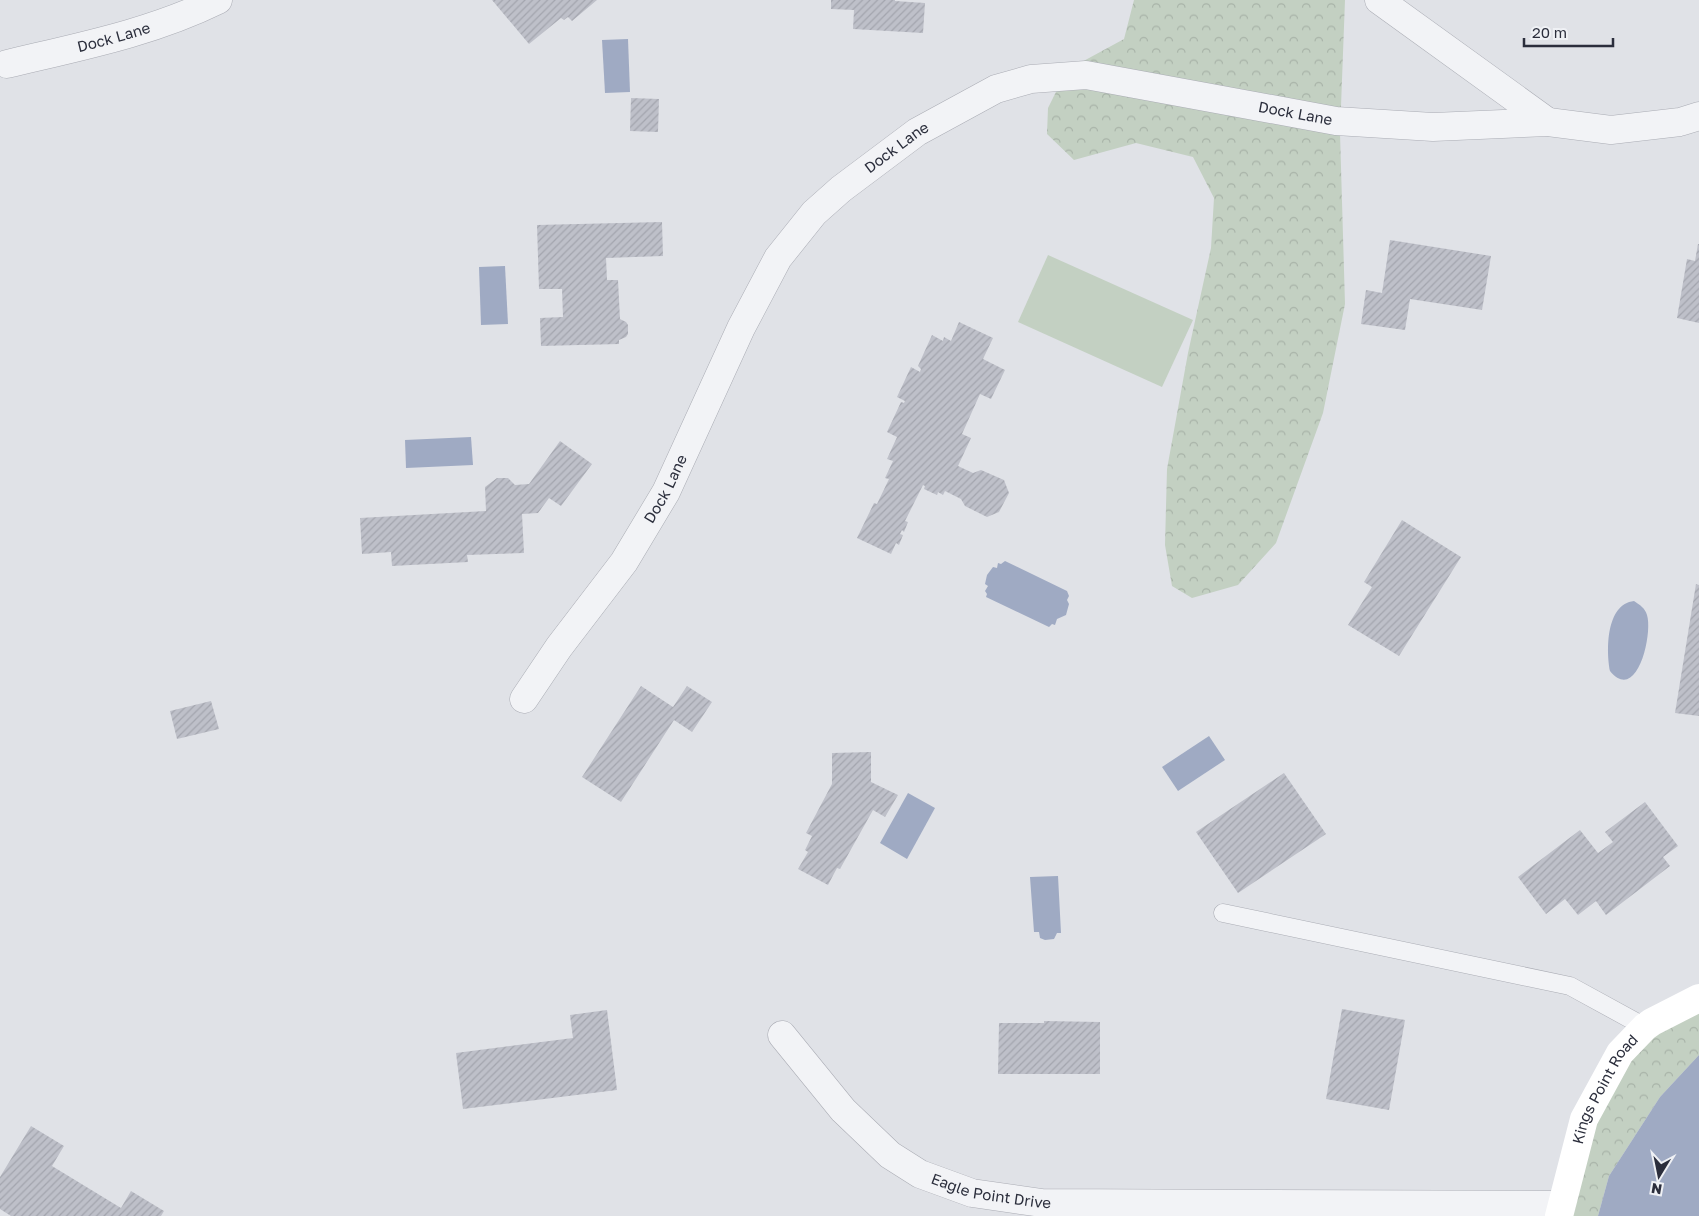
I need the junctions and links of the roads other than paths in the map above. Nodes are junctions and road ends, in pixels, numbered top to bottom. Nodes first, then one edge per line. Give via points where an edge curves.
1 (218, 0) edge
2 (1379, 0) edge
3 (7, 64) dead end
4 (1699, 116) edge
5 (1548, 122) junction
6 (524, 699) dead end
7 (1223, 913) dead end
8 (1699, 998) edge
9 (1645, 1028) junction
10 (782, 1034) dead end
11 (1560, 1211) edge

1 - 3 street, Dock Lane via 118,38
2 - 5 street, Dock Lane
4 - 5 street, Dock Lane via 1680,122 1611,130
5 - 6 street, Dock Lane via 1433,127 1336,121 1086,75 1031,79 996,89 917,132 814,213 778,258 741,328 666,492 624,562
7 - 9 lane via 1570,986
8 - 9 main road, Kings Point Road
9 - 11 main road, Kings Point Road via 1620,1053 1584,1119
10 - 11 street, Eagle Point Drive via 843,1110 890,1155 920,1174 972,1193 1042,1203

